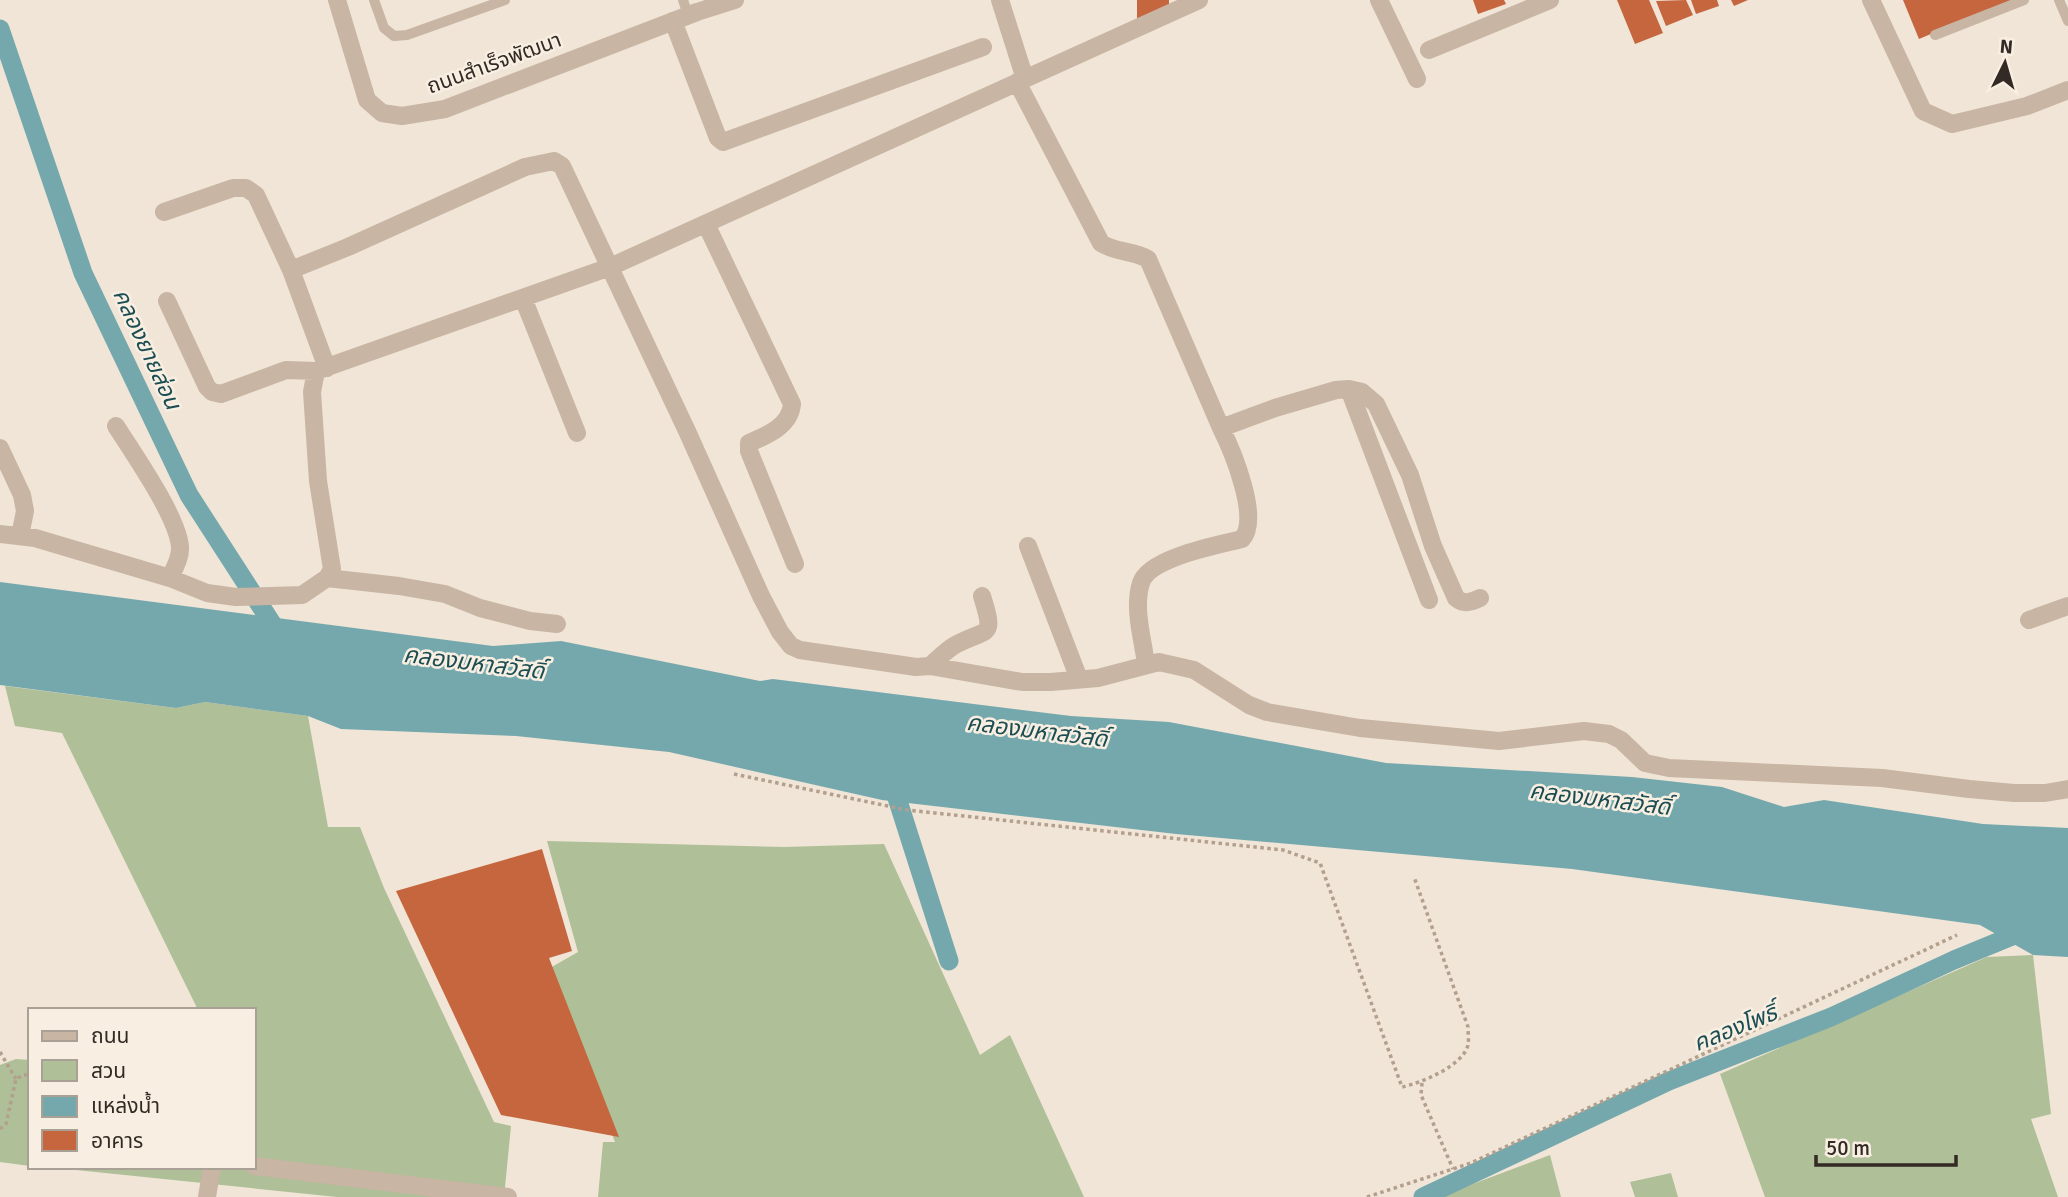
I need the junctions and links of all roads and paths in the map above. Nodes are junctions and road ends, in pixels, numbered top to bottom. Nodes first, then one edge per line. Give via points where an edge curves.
1 (337, 0) edge
2 (373, 0) edge
3 (505, 0) edge
4 (735, 0) edge
5 (1000, 0) edge
6 (1199, 0) edge
7 (1379, 0) edge
8 (1550, 0) edge
9 (1871, 0) edge
10 (2024, 0) edge
11 (2059, 0) edge
12 (682, 12) edge
13 (2068, 21) edge
14 (1935, 35) dead end
15 (983, 47) dead end
16 (1429, 50) dead end
17 (1417, 79) dead end
18 (1021, 81) junction
19 (2068, 90) edge
20 (164, 212) dead end
21 (706, 224) junction
22 (610, 267) junction
23 (291, 271) junction
24 (523, 298) junction
25 (167, 301) dead end
26 (321, 369) junction
27 (1349, 389) junction
28 (116, 426) dead end
29 (1221, 428) junction
30 (577, 432) dead end
31 (0, 448) edge
32 (0, 534) edge
33 (20, 536) junction
34 (1028, 546) dead end
35 (795, 564) dead end
36 (327, 578) junction
37 (176, 581) junction
38 (982, 596) dead end
39 (1480, 598) dead end
40 (1429, 600) dead end
41 (2068, 606) edge
42 (2029, 620) dead end
43 (557, 624) dead end
44 (1146, 664) junction
45 (930, 666) junction
46 (1079, 679) junction
47 (734, 774) dead end
48 (2068, 789) edge
49 (1414, 877) dead end
50 (1957, 935) dead end
51 (0, 1052) edge
52 (28, 1075) edge
53 (16, 1079) junction
54 (1422, 1083) junction
55 (0, 1129) edge
56 (256, 1166) edge
57 (212, 1169) edge
58 (1453, 1169) junction
59 (208, 1197) edge
60 (508, 1197) edge
61 (1367, 1197) edge

1 - 12 street, ถนนสำเร็จพัฒนา via 367,100 382,113 402,116 444,108
2 - 3 lane via 384,28 394,36
4 - 12 street, ถนนสำเร็จพัฒนา
5 - 18 street
6 - 18 street
7 - 17 street
8 - 16 street
9 - 19 street via 1923,111 1952,124 2027,106
10 - 14 lane
11 - 13 lane
12 - 15 street via 718,138 723,142
18 - 21 street
18 - 29 street via 1101,243 1148,259
20 - 23 street via 233,188 246,188 256,195
21 - 22 street
21 - 35 street via 792,404 785,424 749,443 749,451
22 - 23 street via 562,166 554,161 525,167
22 - 24 street
22 - 45 street via 761,596 791,646
23 - 26 street
24 - 26 street
24 - 30 street
25 - 26 street via 212,392 221,394 286,370
26 - 36 street via 312,392 318,481 332,569
27 - 29 street via 1287,404
27 - 39 street via 1362,392 1376,404 1410,475 1456,598 1462,602
27 - 40 street
28 - 37 street via 176,533 180,547
29 - 44 street via 1238,465 1247,532 1242,539 1158,565 1144,577 1139,610
31 - 33 street via 22,495 25,512
32 - 33 street
33 - 37 street
34 - 46 street
36 - 37 street via 302,595 236,597 207,593
36 - 43 street via 445,594 480,608
38 - 45 street via 990,624 987,630 955,645
41 - 42 street
44 - 46 street
44 - 48 street via 1159,662 1194,670 1267,712 1360,728 1499,741 1584,731 1609,734 1645,763 1669,768 1882,778 2014,793
45 - 46 street via 1022,682
47 - 54 path via 907,810 1283,850 1320,863 1402,1087
49 - 54 path via 1468,1027 1468,1047 1456,1062
50 - 58 path
51 - 53 path
52 - 53 path
53 - 55 path via 6,1124
54 - 58 path via 1421,1095
56 - 60 street
57 - 59 street
58 - 61 path

